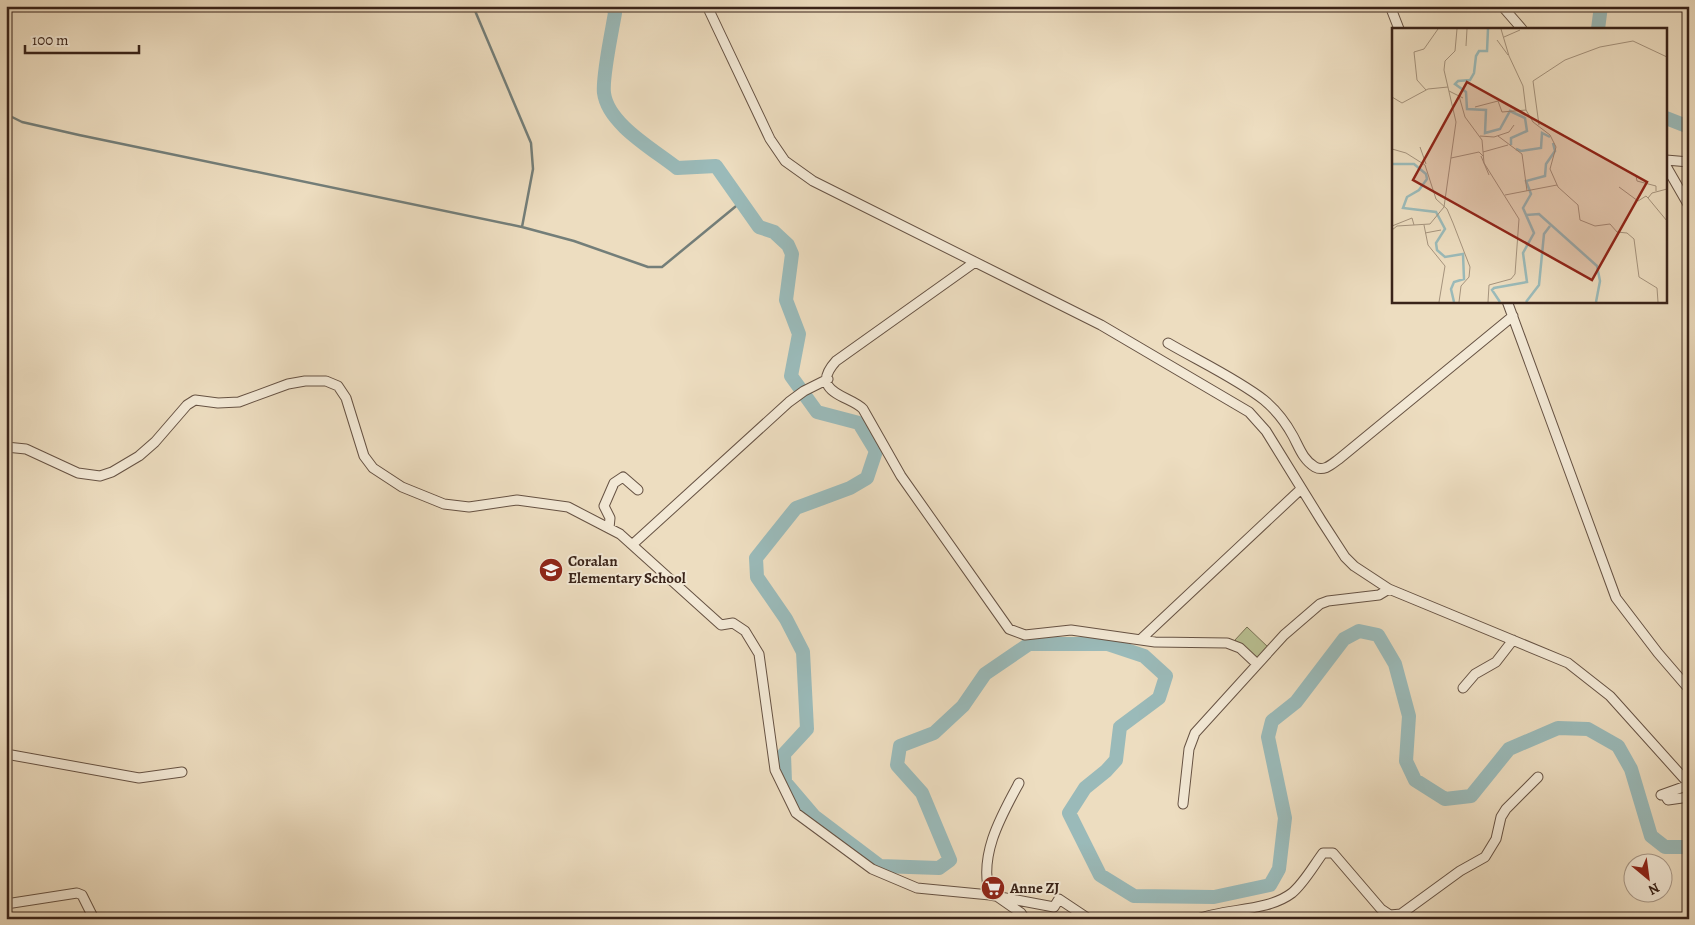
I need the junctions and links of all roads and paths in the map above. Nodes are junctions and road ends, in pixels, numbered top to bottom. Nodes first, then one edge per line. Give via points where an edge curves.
1 (707, 6) edge
2 (1390, 6) edge
3 (1502, 6) edge
4 (1398, 28) edge
5 (1521, 28) edge
6 (1668, 160) edge
7 (1689, 162) edge
8 (1668, 169) edge
9 (1689, 206) edge
10 (975, 262) junction
11 (1507, 302) edge
12 (1513, 316) junction
13 (1168, 343) dead end
14 (828, 379) junction
15 (6, 447) edge
16 (1298, 448) junction
17 (1283, 456) junction
18 (1301, 489) junction
19 (638, 490) dead end
20 (609, 528) junction
21 (633, 544) junction
22 (1389, 589) junction
23 (1140, 640) junction
24 (1513, 640) junction
25 (1257, 664) junction
26 (1463, 688) dead end
27 (1689, 689) edge
28 (6, 754) edge
29 (182, 772) dead end
30 (1538, 777) dead end
31 (1019, 783) dead end
32 (1689, 784) edge
33 (1689, 797) edge
34 (1182, 804) dead end
35 (993, 895) junction
36 (6, 904) edge
37 (94, 919) edge
38 (1026, 919) edge
39 (1089, 919) edge
40 (1198, 919) edge

1 - 10 street via 770,139 785,161 813,180
2 - 4 street
3 - 5 street
6 - 7 street
8 - 9 street
10 - 14 street via 836,361
10 - 17 street via 1102,325 1241,407 1259,422
11 - 12 street
12 - 16 street via 1328,467 1316,467
12 - 27 street via 1612,591 1630,619
13 - 16 street via 1264,400 1282,418
14 - 21 street via 793,399
14 - 23 street via 837,396 855,402 863,409 901,476 1009,628 1025,635 1071,630
15 - 20 street via 26,449 78,473 100,476 139,456 195,400 239,402 288,384 306,380 326,381 338,386 346,398 364,456 373,468 402,486 444,504 469,507 517,500 555,504 568,507
16 - 17 street
17 - 18 street
18 - 22 street via 1345,557
18 - 23 street
19 - 20 street via 623,477 614,483 604,506 610,518
20 - 21 street
21 - 35 street via 721,625 734,623 745,631 760,654 775,770 796,813 885,876 893,876 918,888
22 - 24 street
22 - 25 street via 1379,595 1325,602 1284,635
23 - 25 street via 1227,643 1240,648
24 - 26 street via 1496,662 1475,674
24 - 32 street via 1568,663 1592,680
25 - 34 street via 1191,740
28 - 29 street via 139,778
30 - 40 street via 1506,809 1496,839 1485,857 1401,914 1390,915 1381,909 1328,851 1292,893 1251,908
31 - 35 street via 987,858 985,874
32 - 33 street via 1663,795 1668,800
35 - 38 street
35 - 39 street via 1054,908 1059,899
36 - 37 street via 77,893 82,895

